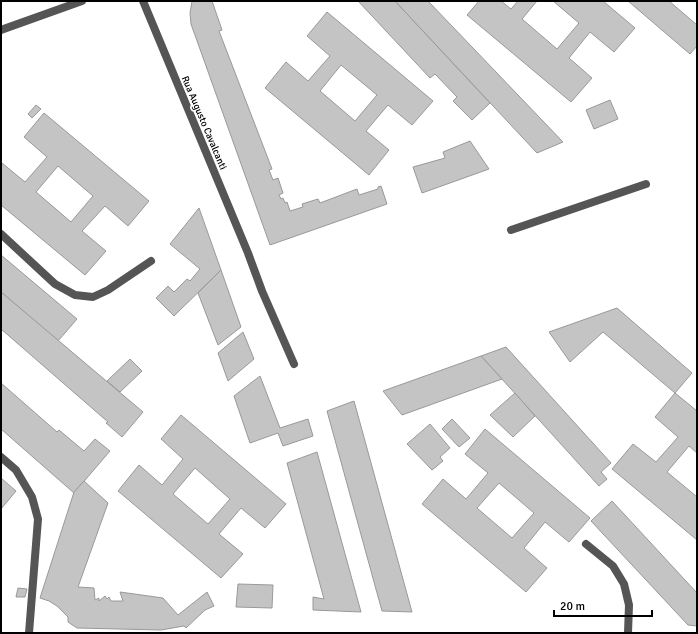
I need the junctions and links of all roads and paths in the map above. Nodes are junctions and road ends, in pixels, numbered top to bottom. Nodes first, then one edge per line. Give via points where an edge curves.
1 (82, 1) edge
2 (143, 1) edge
3 (1, 30) edge
4 (646, 184) dead end
5 (511, 230) dead end
6 (1, 234) edge
7 (151, 261) dead end
8 (294, 364) dead end
9 (1, 457) edge
10 (586, 544) dead end
11 (30, 633) edge
12 (628, 633) edge

1 - 3 street
2 - 8 street, Rua Augusto Cavalcanti
4 - 5 street
6 - 7 street via 55,284 75,295 93,297
9 - 11 street via 16,470 32,497 38,519
10 - 12 street via 613,566 624,584 629,605

